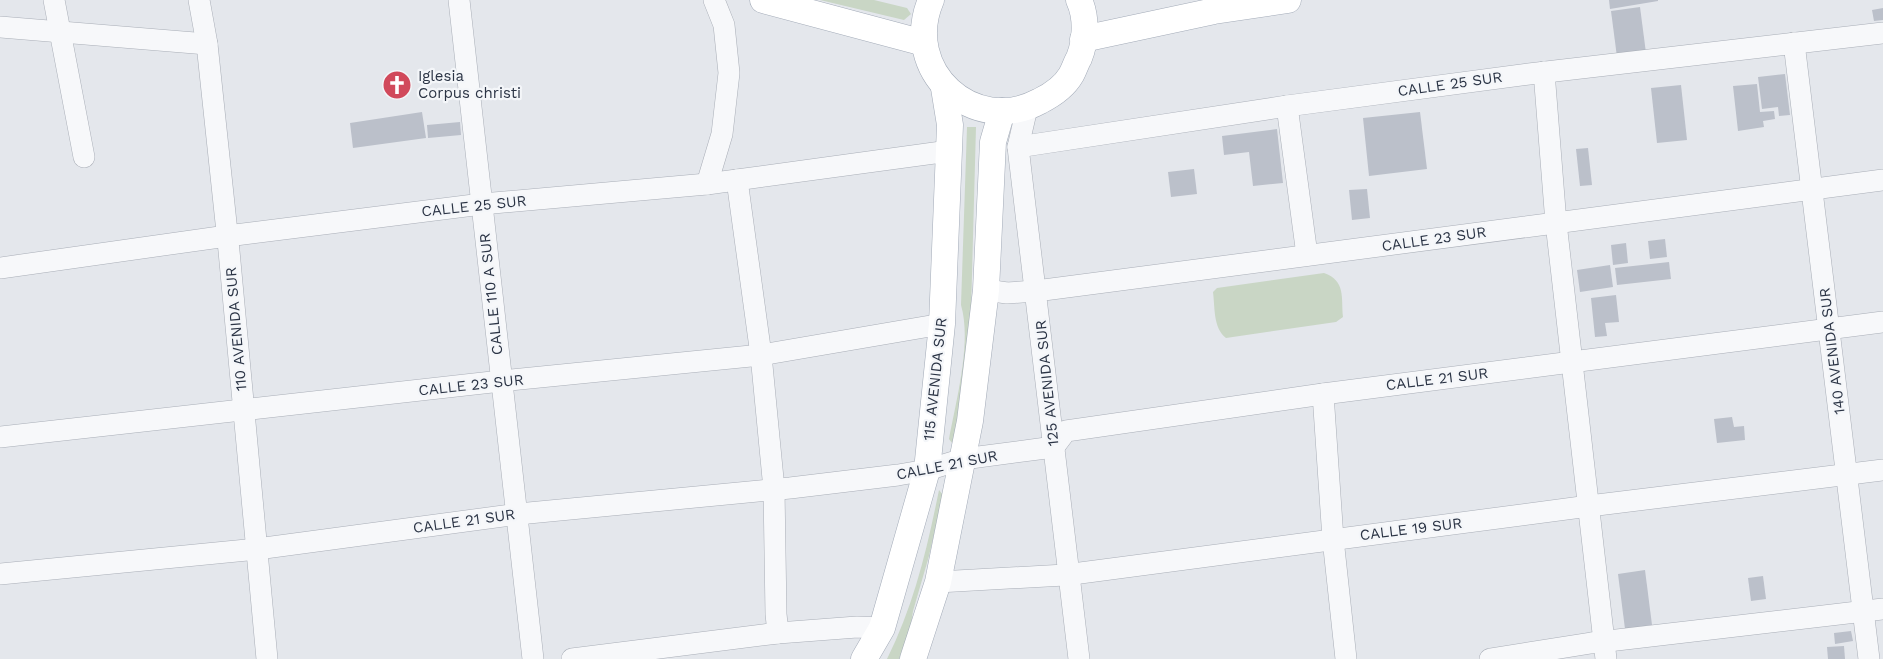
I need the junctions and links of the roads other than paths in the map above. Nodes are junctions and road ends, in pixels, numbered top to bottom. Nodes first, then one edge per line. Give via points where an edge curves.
1 (54, 0) edge
2 (199, 0) edge
3 (459, 0) edge
4 (714, 0) edge
5 (763, 0) edge
6 (931, 0) edge
7 (1288, 0) edge
8 (1084, 1) edge
9 (0, 27) edge
10 (60, 32) junction
11 (1883, 33) edge
12 (1083, 39) junction
13 (924, 43) junction
14 (1794, 43) junction
15 (207, 44) junction
16 (1544, 72) junction
17 (944, 88) junction
18 (1287, 106) junction
19 (1027, 108) junction
20 (1002, 111) junction
21 (1018, 147) junction
22 (949, 151) junction
23 (84, 157) dead end
24 (737, 180) junction
25 (1883, 180) edge
26 (706, 184) junction
27 (1813, 188) junction
28 (482, 204) junction
29 (1556, 223) junction
30 (227, 236) junction
31 (1307, 255) junction
32 (0, 268) edge
33 (986, 290) junction
34 (1036, 291) junction
35 (1883, 322) edge
36 (942, 324) junction
37 (1829, 329) junction
38 (761, 355) junction
39 (1572, 362) junction
40 (501, 381) junction
41 (1323, 394) junction
42 (243, 409) junction
43 (0, 437) edge
44 (1054, 447) junction
45 (963, 459) junction
46 (927, 470) junction
47 (1883, 470) edge
48 (1846, 474) junction
49 (774, 489) junction
50 (1590, 506) junction
51 (518, 514) junction
52 (1333, 539) junction
53 (257, 549) junction
54 (0, 574) edge
55 (1070, 574) junction
56 (938, 582) junction
57 (1873, 611) edge
58 (882, 627) junction
59 (778, 633) junction
60 (1605, 651) edge
61 (267, 659) edge
62 (532, 659) edge
63 (572, 659) edge
64 (864, 659) edge
65 (913, 659) edge
66 (1079, 659) edge
67 (1346, 659) edge
68 (1490, 659) edge
69 (1869, 659) edge

1 - 10 street
2 - 15 street, 110 AVENIDA SUR
3 - 28 street, CALLE 110 A SUR
4 - 26 street via 724,25 729,73 722,134
5 - 13 main road
6 - 13 main road via 923,30
7 - 12 main road via 1214,11
8 - 12 main road
9 - 10 street
10 - 15 street
10 - 23 street
11 - 14 street, CALLE 25 SUR
12 - 19 main road via 1071,75 1054,94
13 - 17 main road
14 - 16 street, CALLE 25 SUR
14 - 27 street, 140 AVENIDA SUR
15 - 30 street, 110 AVENIDA SUR
16 - 18 street, CALLE 25 SUR
16 - 29 street
17 - 20 main road via 963,101
17 - 22 main road, 115 AVENIDA SUR via 950,125
18 - 21 street, CALLE 25 SUR
18 - 31 street
19 - 20 main road
19 - 21 street, 125 AVENIDA SUR
20 - 33 main road via 993,142
21 - 34 street, 125 AVENIDA SUR
22 - 24 street, CALLE 25 SUR
22 - 36 main road, 115 AVENIDA SUR
24 - 26 street, CALLE 25 SUR
24 - 38 street
25 - 27 street, CALLE 23 SUR
26 - 28 street, CALLE 25 SUR
27 - 29 street, CALLE 23 SUR
27 - 37 street, 140 AVENIDA SUR
28 - 30 street, CALLE 25 SUR
28 - 40 street, CALLE 110 A SUR
29 - 31 street, CALLE 23 SUR
29 - 39 street
30 - 32 street, CALLE 25 SUR
30 - 42 street, 110 AVENIDA SUR
31 - 34 street, CALLE 23 SUR
33 - 34 street, CALLE 23 SUR
33 - 45 main road
34 - 44 street, 125 AVENIDA SUR
35 - 37 street, CALLE 21 SUR
36 - 38 street, CALLE 23 SUR
36 - 46 main road, 115 AVENIDA SUR
37 - 39 street, CALLE 21 SUR
37 - 48 street, 140 AVENIDA SUR
38 - 40 street, CALLE 23 SUR
38 - 49 street
39 - 41 street, CALLE 21 SUR
39 - 50 street
40 - 42 street, CALLE 23 SUR
40 - 51 street, CALLE 110 A SUR
41 - 44 street, CALLE 21 SUR via 1065,431
41 - 52 street
42 - 43 street, CALLE 23 SUR
42 - 53 street, 110 AVENIDA SUR
44 - 45 street, CALLE 21 SUR
44 - 55 street, 125 AVENIDA SUR
45 - 46 street, CALLE 21 SUR
45 - 56 main road
46 - 49 street, CALLE 21 SUR
46 - 58 main road, 115 AVENIDA SUR
47 - 48 street, CALLE 19 SUR
48 - 50 street, CALLE 19 SUR
48 - 57 street, 140 AVENIDA SUR
49 - 51 street, CALLE 21 SUR
49 - 59 street
50 - 52 street, CALLE 19 SUR
50 - 60 street
51 - 53 street, CALLE 21 SUR
51 - 62 street, CALLE 110 A SUR
52 - 55 street, CALLE 19 SUR
52 - 67 street
53 - 54 street, CALLE 21 SUR
53 - 61 street, 110 AVENIDA SUR
55 - 56 street, CALLE 19 SUR
55 - 66 street, 125 AVENIDA SUR
56 - 65 main road
57 - 60 street
57 - 69 street, 140 AVENIDA SUR
58 - 59 street
58 - 64 main road, 115 AVENIDA SUR
59 - 63 street
60 - 68 street via 1591,643

